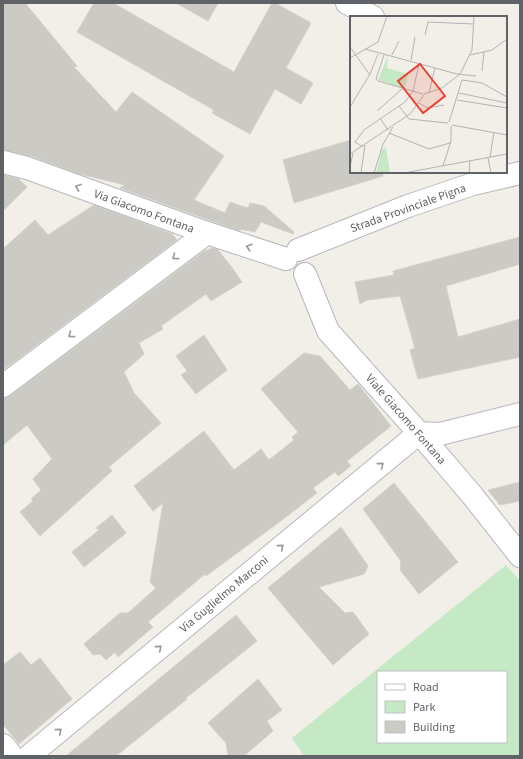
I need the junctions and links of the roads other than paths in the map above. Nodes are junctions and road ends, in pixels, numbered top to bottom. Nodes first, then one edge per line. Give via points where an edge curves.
1 (347, 3) edge
2 (372, 16) edge
3 (3, 162) edge
4 (520, 173) edge
5 (470, 178) edge
6 (207, 233) junction
7 (292, 255) junction
8 (3, 386) edge
9 (520, 414) edge
10 (419, 433) junction
11 (520, 556) edge
12 (3, 745) edge
13 (12, 756) edge
14 (29, 756) edge

1 - 2 street
6 -> 3 street, Via Giacomo Fontana
4 - 5 street, Strada Provinciale Pigna
5 - 7 street, Strada Provinciale Pigna
7 -> 6 street, Via Giacomo Fontana
6 -> 8 street
7 - 10 street, Viale Giacomo Fontana via 287,268 292,274 305,274 328,331
9 - 10 street via 440,434
10 - 11 street, Viale Giacomo Fontana
14 -> 10 street, Via Guglielmo Marconi
12 - 13 street

